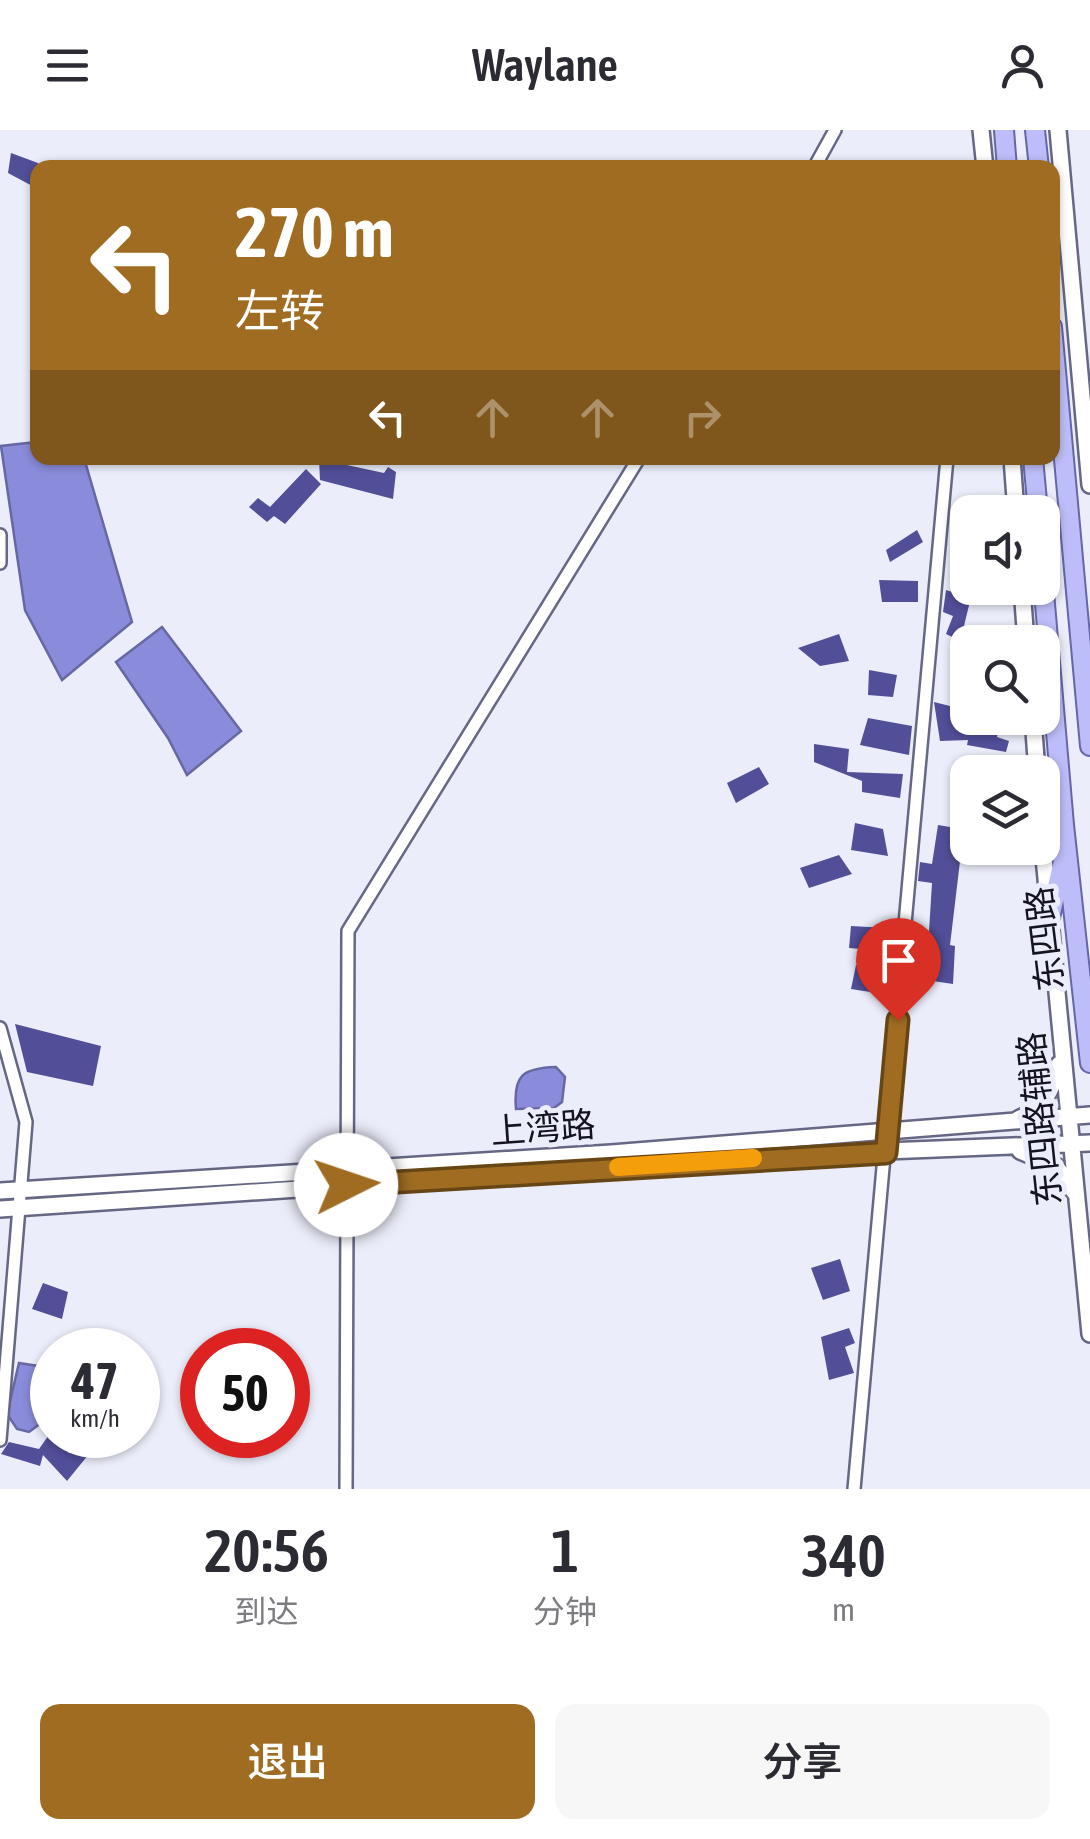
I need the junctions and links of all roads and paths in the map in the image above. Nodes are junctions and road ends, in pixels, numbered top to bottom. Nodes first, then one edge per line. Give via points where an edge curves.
1 (835, 130) edge
2 (981, 130) edge
3 (1004, 130) edge
4 (1036, 130) edge
5 (1058, 130) edge
6 (818, 160) edge
7 (984, 160) edge
8 (1006, 160) edge
9 (1038, 160) edge
10 (1060, 415) edge
11 (635, 465) edge
12 (945, 465) edge
13 (1013, 465) edge
14 (1035, 465) edge
15 (1090, 485) edge
16 (1015, 495) edge
17 (1037, 495) edge
18 (0, 535) edge
19 (0, 563) edge
20 (1045, 605) edge
21 (1090, 746) edge
22 (1066, 846) junction
23 (1045, 865) edge
24 (1050, 922) junction
25 (0, 1028) edge
26 (1061, 1046) junction
27 (1090, 1063) edge
28 (1090, 1115) edge
29 (1069, 1118) junction
30 (1008, 1123) junction
31 (887, 1131) junction
32 (1090, 1143) edge
33 (1072, 1144) junction
34 (996, 1147) junction
35 (886, 1153) junction
36 (346, 1178) junction
37 (20, 1190) junction
38 (0, 1191) edge
39 (1078, 1199) junction
40 (19, 1207) junction
41 (0, 1209) edge
42 (1090, 1224) edge
43 (1090, 1334) edge
44 (0, 1440) edge
45 (346, 1489) edge
46 (854, 1489) edge

1 - 6 street
2 - 7 main road
3 - 8 main road
4 - 9 main road
5 - 15 main road
10 - 21 main road
11 - 36 street via 348,931
12 - 31 street
13 - 16 main road
14 - 17 main road
18 - 19 street
20 - 22 main road, 东四路
22 - 24 main road
22 - 27 main road, 东四路
23 - 24 main road, 东四路辅路
24 - 26 main road, 东四路辅路
25 - 37 street via 26,1122
26 - 29 main road, 东四路辅路
26 - 30 main road via 1048,1095
28 - 29 main road, 上湾路
29 - 30 main road, 上湾路
29 - 33 main road, 东四路辅路
30 - 31 main road, 上湾路
31 - 35 street
31 - 36 main road, 上湾路
32 - 33 main road, 上湾路
33 - 34 main road, 上湾路
33 - 39 main road, 东四路辅路
34 - 35 main road, 上湾路
34 - 39 main road via 1033,1153 1056,1166
35 - 36 main road, 上湾路
35 - 46 street
36 - 37 main road, 上湾路
36 - 40 main road, 上湾路
36 - 45 street
37 - 38 main road, 上湾路
37 - 40 street
39 - 42 main road
39 - 43 main road, 东四路辅路
40 - 41 main road, 上湾路
40 - 44 street

